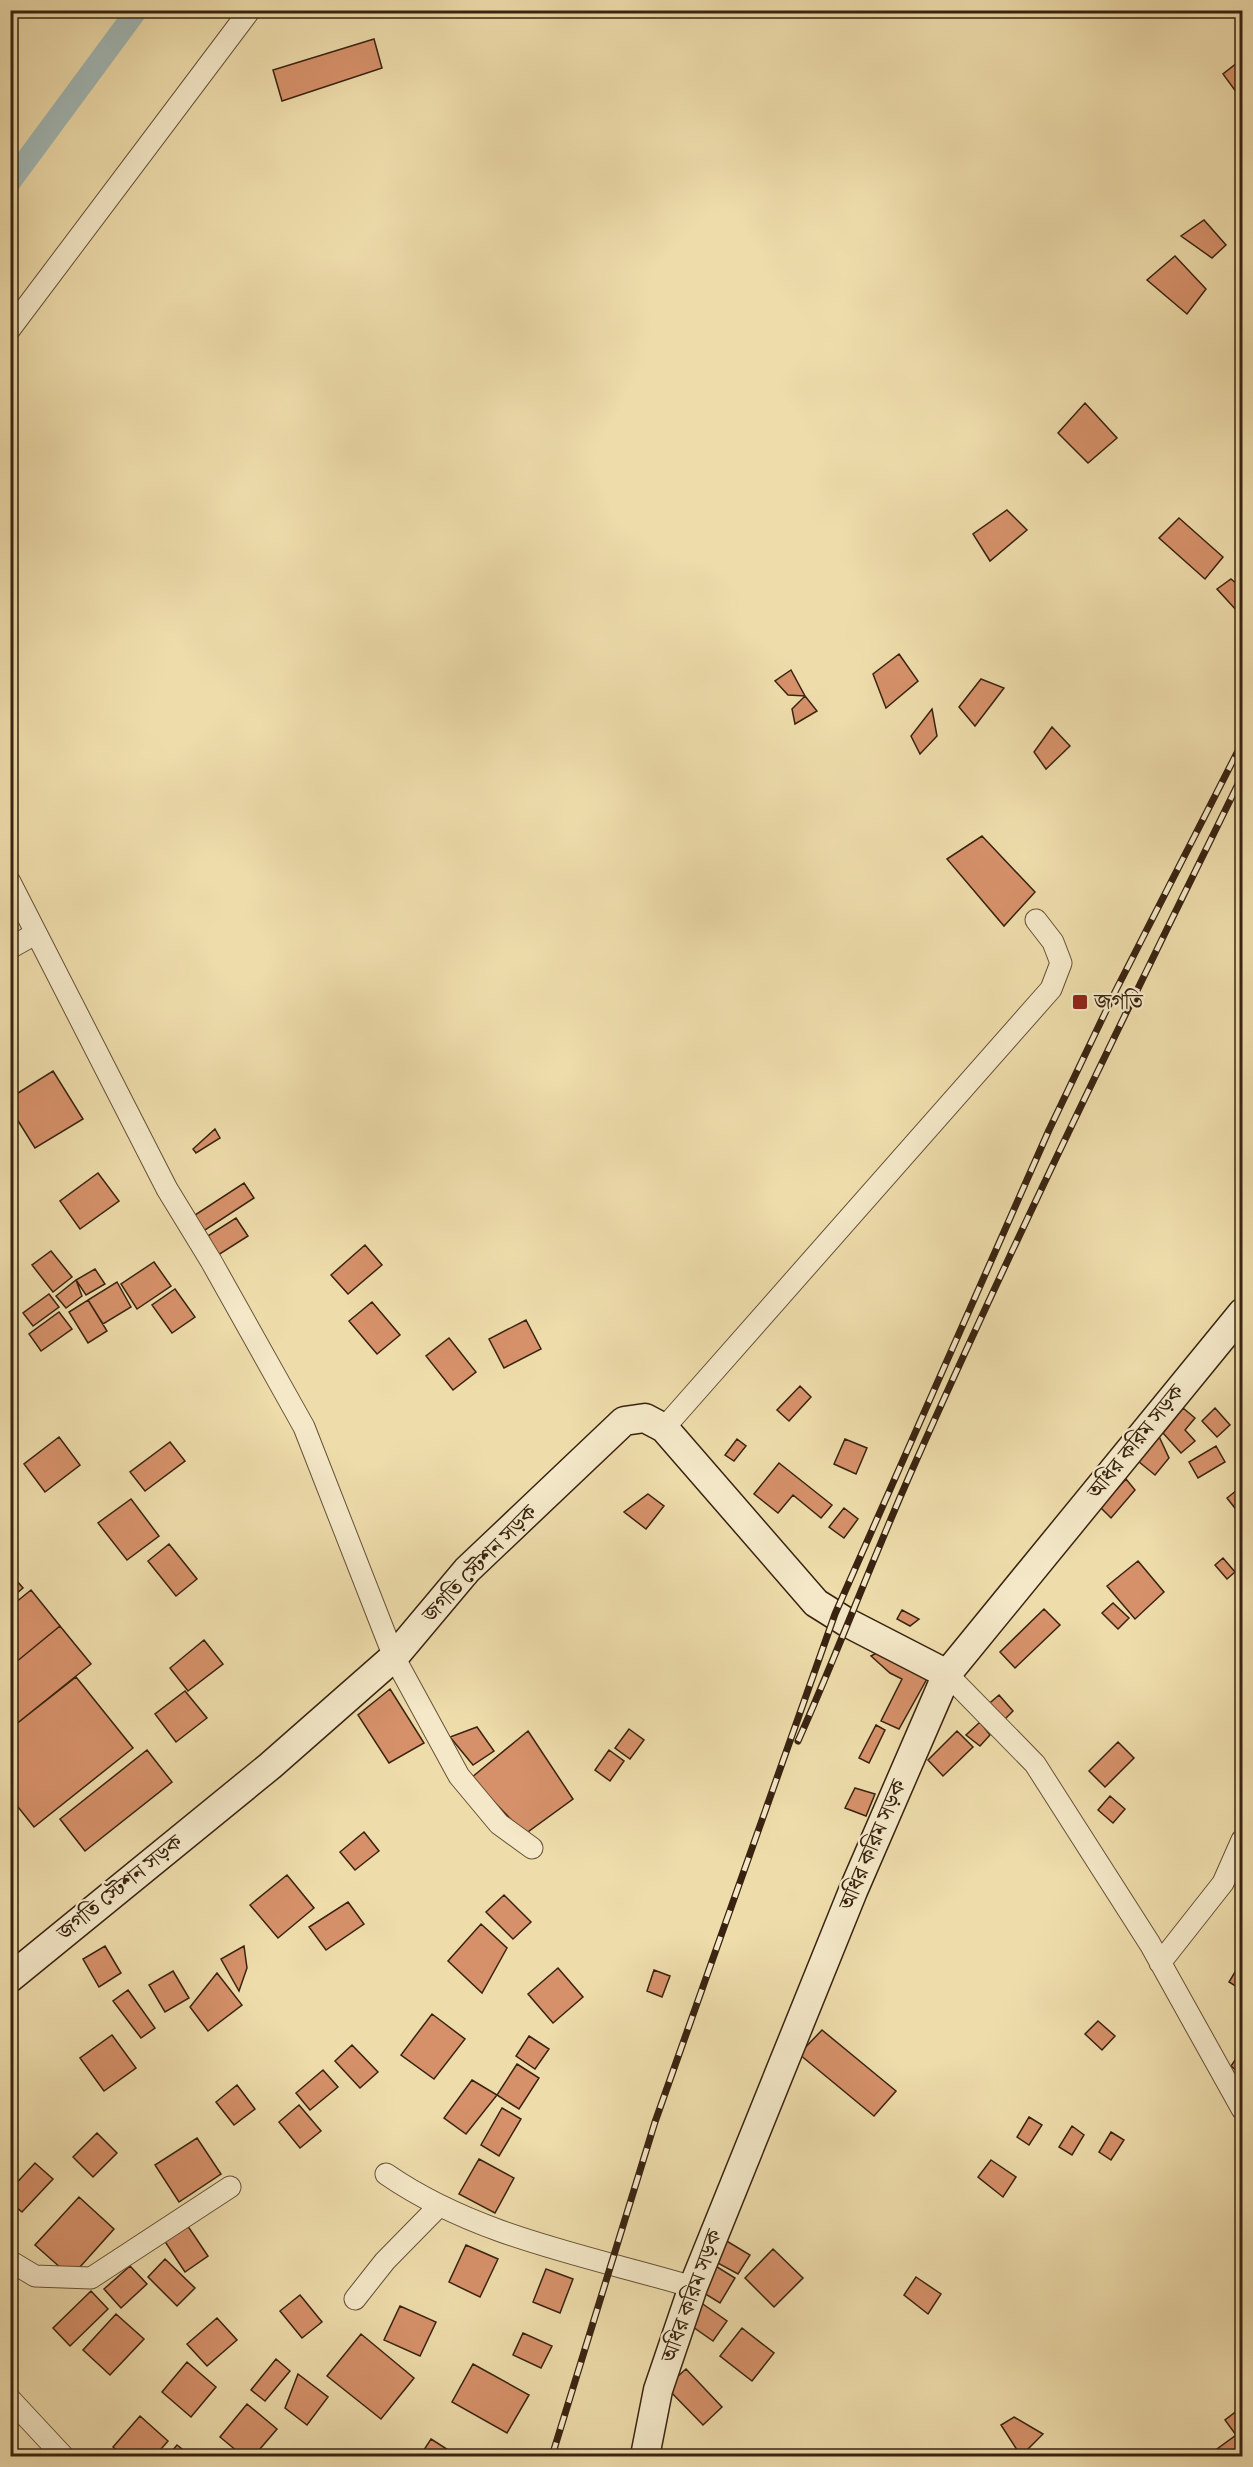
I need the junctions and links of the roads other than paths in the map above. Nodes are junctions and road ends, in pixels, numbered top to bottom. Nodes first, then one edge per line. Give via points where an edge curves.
1 (250, 10) edge
2 (10, 329) edge
3 (10, 882) edge
4 (1036, 920) dead end
5 (35, 934) junction
6 (10, 948) edge
7 (1242, 1313) edge
8 (664, 1428) junction
9 (394, 1657) junction
10 (947, 1674) junction
11 (1242, 1840) edge
12 (532, 1848) dead end
13 (1160, 1963) junction
14 (10, 1978) edge
15 (1242, 2109) edge
16 (386, 2174) dead end
17 (230, 2187) dead end
18 (438, 2207) junction
19 (10, 2261) edge
20 (693, 2287) junction
21 (355, 2299) dead end
22 (10, 2399) edge
23 (63, 2457) edge
24 (645, 2457) edge

1 - 2 street
3 - 5 street
4 - 8 street via 1053,942 1061,963 1051,989
5 - 6 street
5 - 9 street via 167,1189 304,1426
7 - 10 main road, অধির করিম সড়ক
8 - 9 main road, জগতি স্টেশন সড়ক via 645,1418 624,1421 467,1570
8 - 10 main road via 816,1603
9 - 12 street via 459,1776 500,1824
9 - 14 main road, জগতি স্টেশন সড়ক via 270,1766
10 - 13 street via 1035,1764
10 - 20 main road, অধির করিম সড়ক via 853,1891
11 - 13 street via 1222,1883
13 - 15 street
16 - 18 street
17 - 19 street via 91,2278 35,2276
18 - 20 street via 502,2232
18 - 21 street via 385,2261
20 - 24 main road, অধির করিম সড়ক via 658,2390
22 - 23 street

